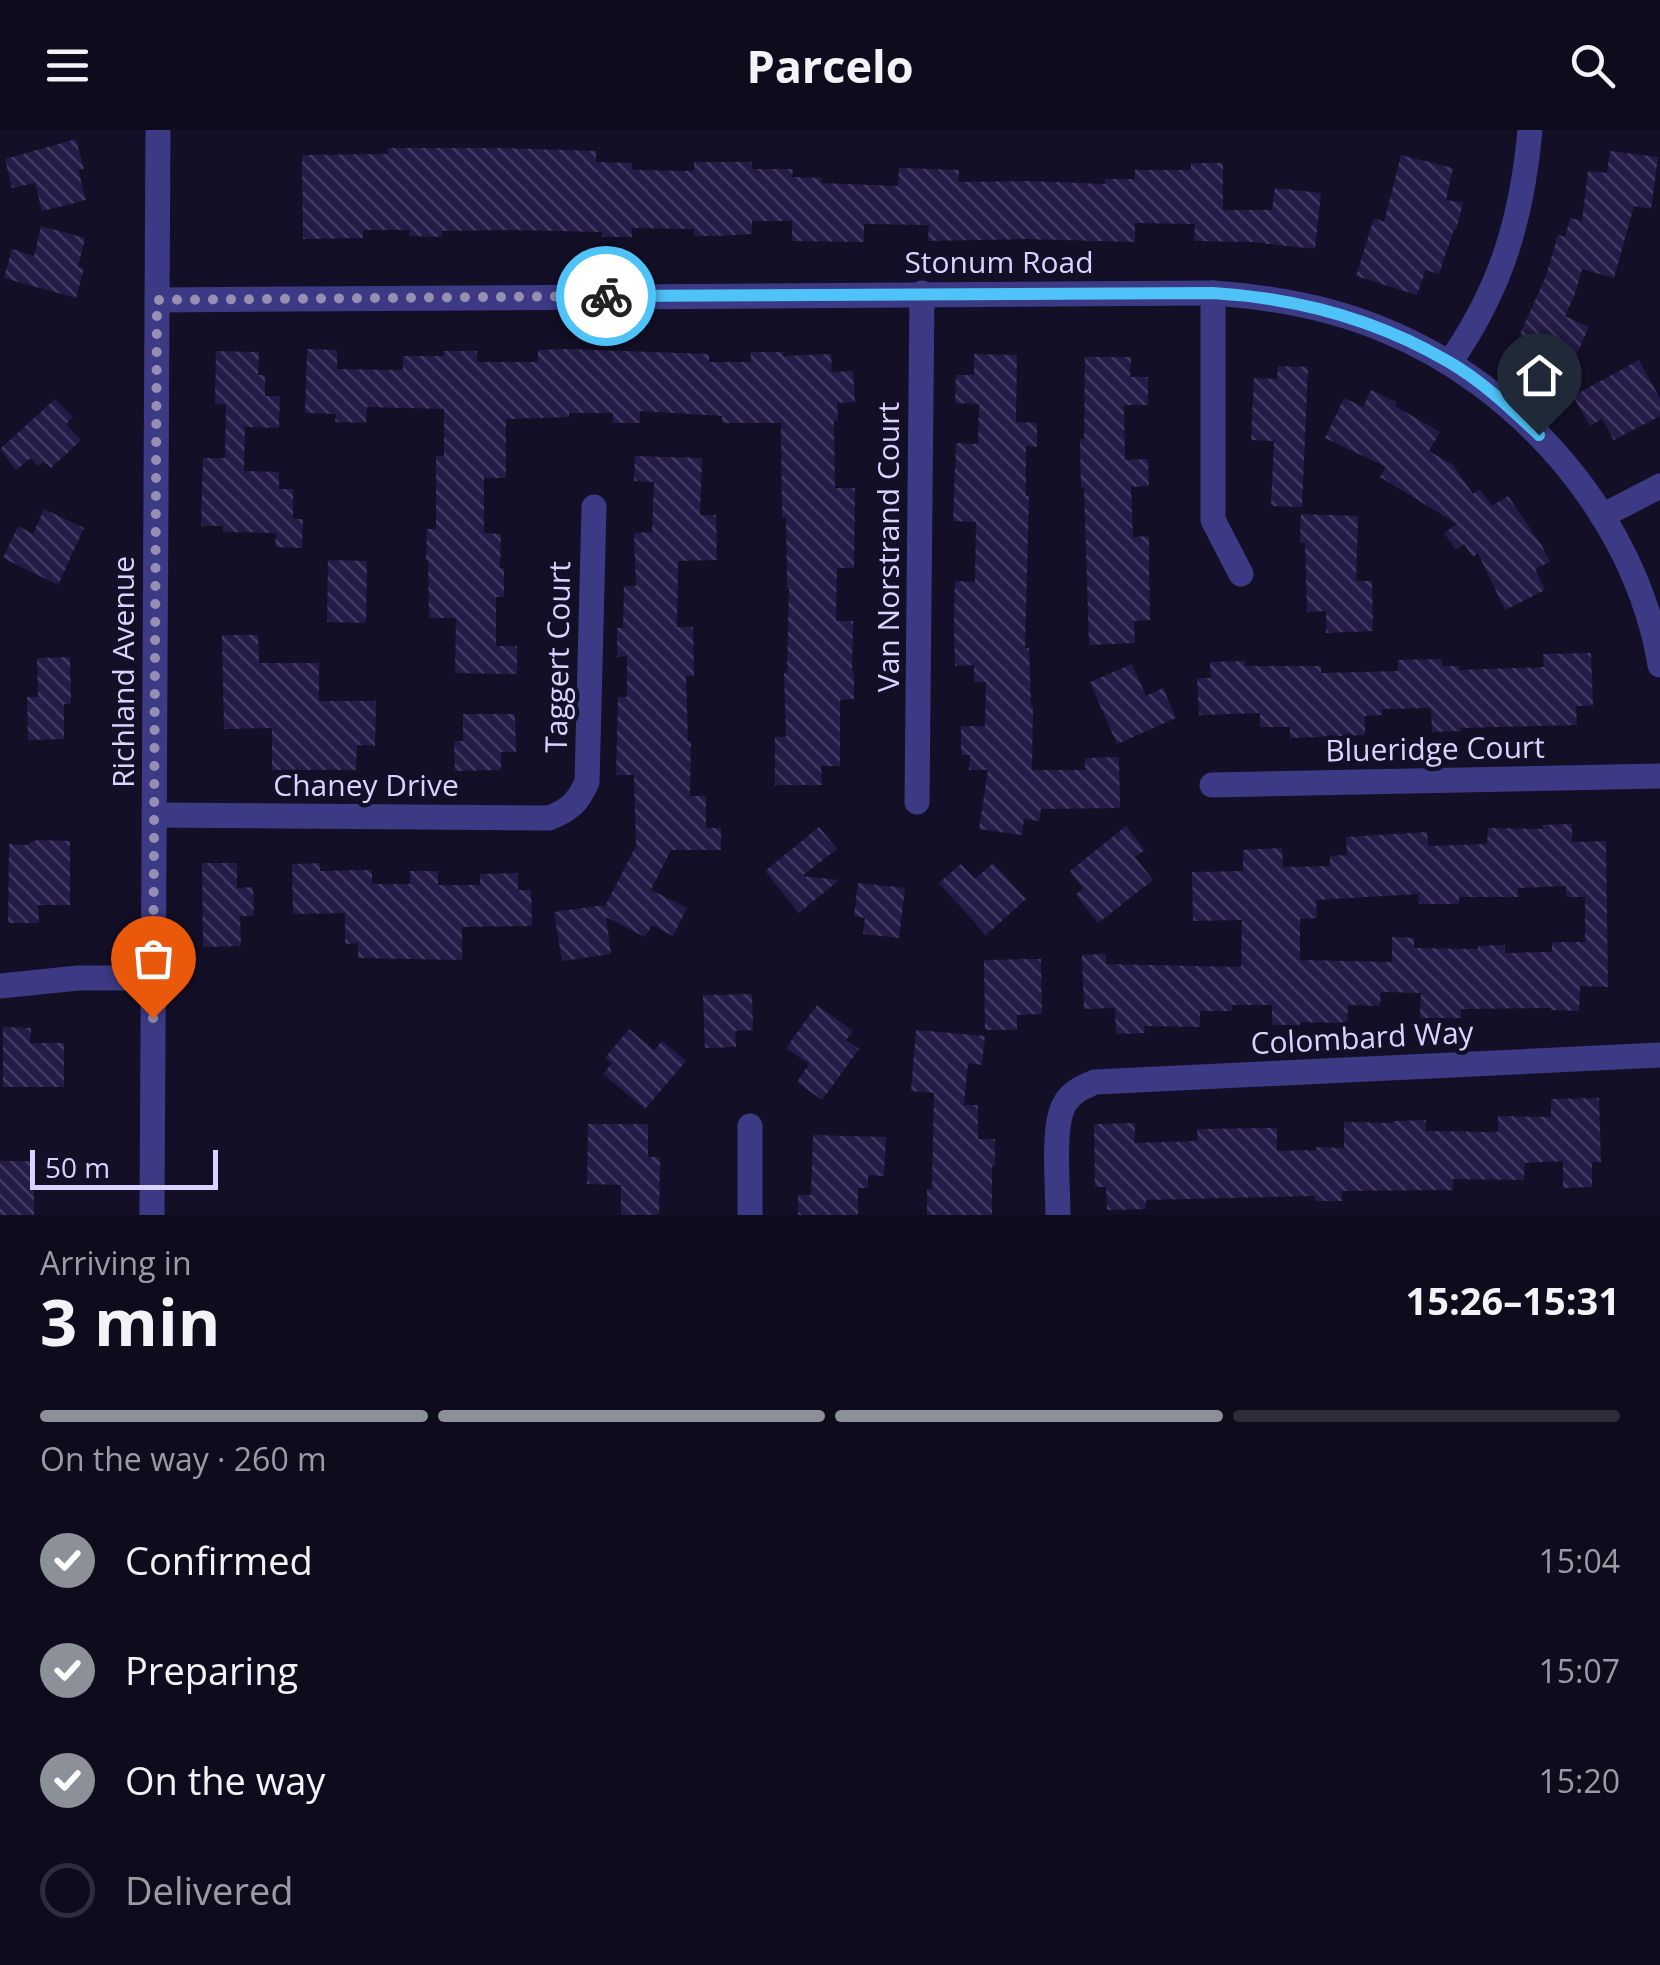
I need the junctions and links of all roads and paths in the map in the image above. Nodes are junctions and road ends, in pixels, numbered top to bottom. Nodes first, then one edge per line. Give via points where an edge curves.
1 (158, 130) edge
2 (1530, 130) edge
3 (922, 293) junction
4 (1213, 293) junction
5 (157, 300) junction
6 (1450, 362) junction
7 (1660, 486) edge
8 (594, 507) dead end
9 (1602, 516) junction
10 (1240, 574) dead end
11 (1660, 665) edge
12 (1660, 776) edge
13 (1212, 785) dead end
14 (918, 802) dead end
15 (574, 805) joint
16 (154, 816) junction
17 (153, 978) junction
18 (0, 986) edge
19 (1660, 1054) edge
20 (750, 1126) dead end
21 (152, 1215) edge
22 (750, 1215) edge
23 (1058, 1215) edge

1 - 5 street, Richland Avenue
2 - 6 street via 1508,248
3 - 4 street, Stonum Road
3 - 5 street, Stonum Road
3 - 14 street, Van Norstrand Court
4 - 6 street, Stonum Road via 1340,314
4 - 10 street via 1213,520
5 - 16 street, Richland Avenue
6 - 9 street, Stonum Road via 1539,435
7 - 9 street
8 - 15 street, Taggert Court via 587,782
9 - 11 street, Stonum Road via 1642,599
12 - 13 street, Blueridge Court
15 - 16 street, Chaney Drive via 550,818
16 - 17 street, Richland Avenue
17 - 18 street
17 - 21 street, Richland Avenue
19 - 23 street, Colombard Way via 1095,1082 1070,1096 1058,1122
20 - 22 street

